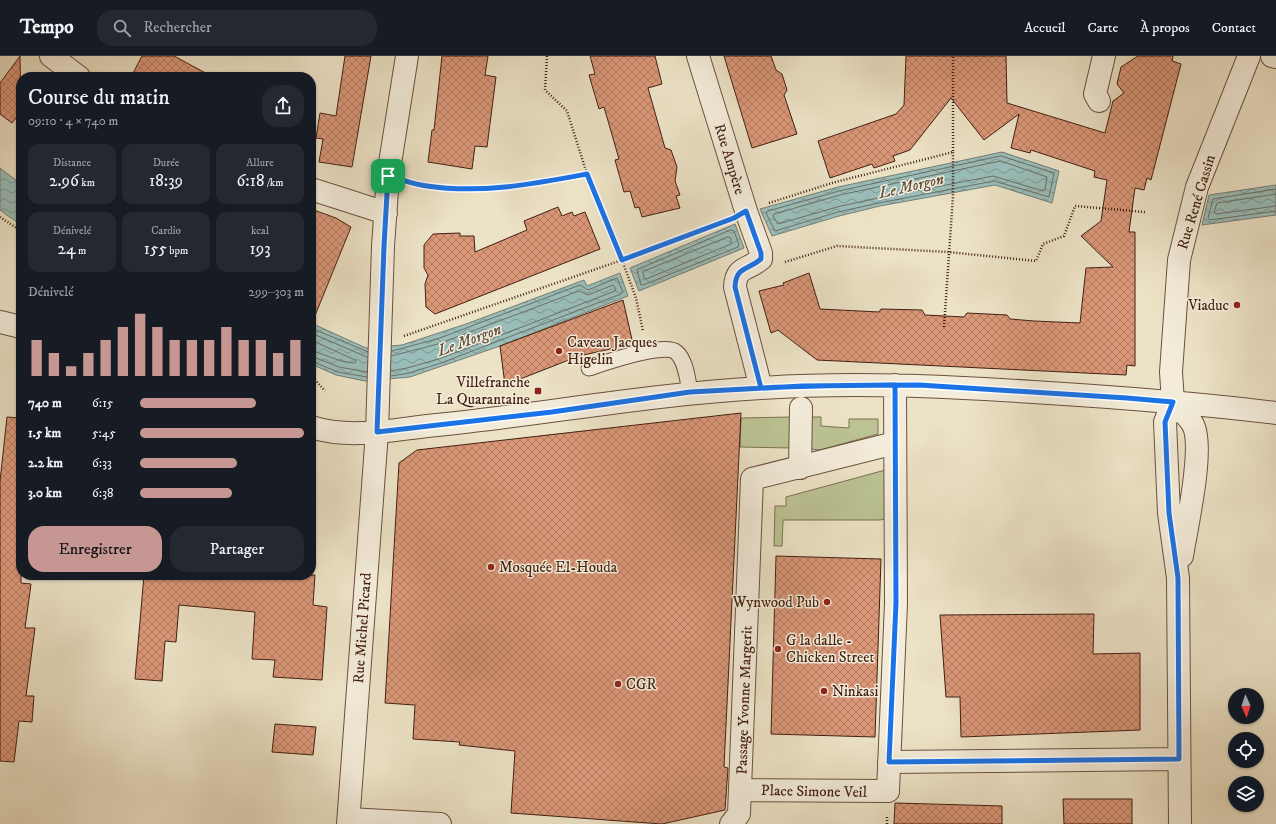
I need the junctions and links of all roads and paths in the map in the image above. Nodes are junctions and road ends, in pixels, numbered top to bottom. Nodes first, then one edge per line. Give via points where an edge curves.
1 (51, 56) edge
2 (407, 56) edge
3 (547, 56) edge
4 (698, 56) edge
5 (953, 56) edge
6 (1104, 56) edge
7 (1249, 56) edge
8 (1272, 56) edge
9 (1276, 57) edge
10 (72, 72) edge
11 (1099, 101) dead end
12 (953, 152) junction
13 (587, 174) junction
14 (388, 176) junction
15 (316, 191) edge
16 (746, 211) junction
17 (1145, 212) dead end
18 (386, 213) junction
19 (0, 217) edge
20 (16, 228) edge
21 (948, 252) junction
22 (622, 260) junction
23 (779, 264) dead end
24 (0, 322) edge
25 (16, 326) edge
26 (944, 327) dead end
27 (379, 345) junction
28 (647, 351) junction
29 (589, 368) dead end
30 (316, 381) edge
31 (895, 385) junction
32 (761, 388) junction
33 (325, 391) dead end
34 (690, 392) junction
35 (1173, 402) junction
36 (801, 408) dead end
37 (1276, 413) edge
38 (316, 428) edge
39 (377, 432) junction
40 (895, 443) junction
41 (800, 468) junction
42 (1178, 578) junction
43 (1179, 759) junction
44 (889, 762) junction
45 (740, 790) junction
46 (348, 821) edge
47 (440, 824) edge
48 (731, 824) edge
49 (1180, 824) edge

1 - 10 street
2 - 14 street, Rue Michel Picard
3 - 13 path via 545,90 566,111
4 - 16 street, Rue Ampère
5 - 12 path
6 - 11 street via 1095,94
7 - 35 street, Rue René Cassin via 1198,187 1179,260 1171,364
8 - 9 street
12 - 16 path via 832,183
12 - 21 path via 953,196
13 - 14 path via 540,183 479,190 426,186
13 - 22 path
14 - 18 street, Rue Michel Picard
15 - 18 street
16 - 22 path via 734,218
16 - 32 street, Rue Ampère via 761,259 739,272 735,277 735,287
17 - 21 path via 1075,206 1064,236 1043,244 1036,261
18 - 27 street, Rue Michel Picard
19 - 20 path
21 - 23 path via 837,246
21 - 26 path
22 - 27 path
22 - 28 path via 636,298
24 - 25 street
27 - 39 street, Rue Michel Picard
28 - 29 lane
28 - 34 lane via 676,351 682,360
30 - 33 path
31 - 32 street
31 - 35 street via 961,387
31 - 40 street
32 - 34 street
34 - 39 street via 552,412
35 - 37 street
35 - 42 street via 1165,422 1169,513
35 - 42 street via 1193,423 1197,449 1197,465
36 - 41 street
38 - 39 street via 339,433
39 - 46 street, Rue Michel Picard
40 - 41 street, Passage Yvonne Margerit
40 - 44 street via 896,603
41 - 45 street, Passage Yvonne Margerit via 752,479
42 - 43 street
43 - 44 street
43 - 49 street
44 - 45 street, Place Simone Veil via 888,792
45 - 48 street, Passage Yvonne Margerit via 739,814
46 - 47 street

